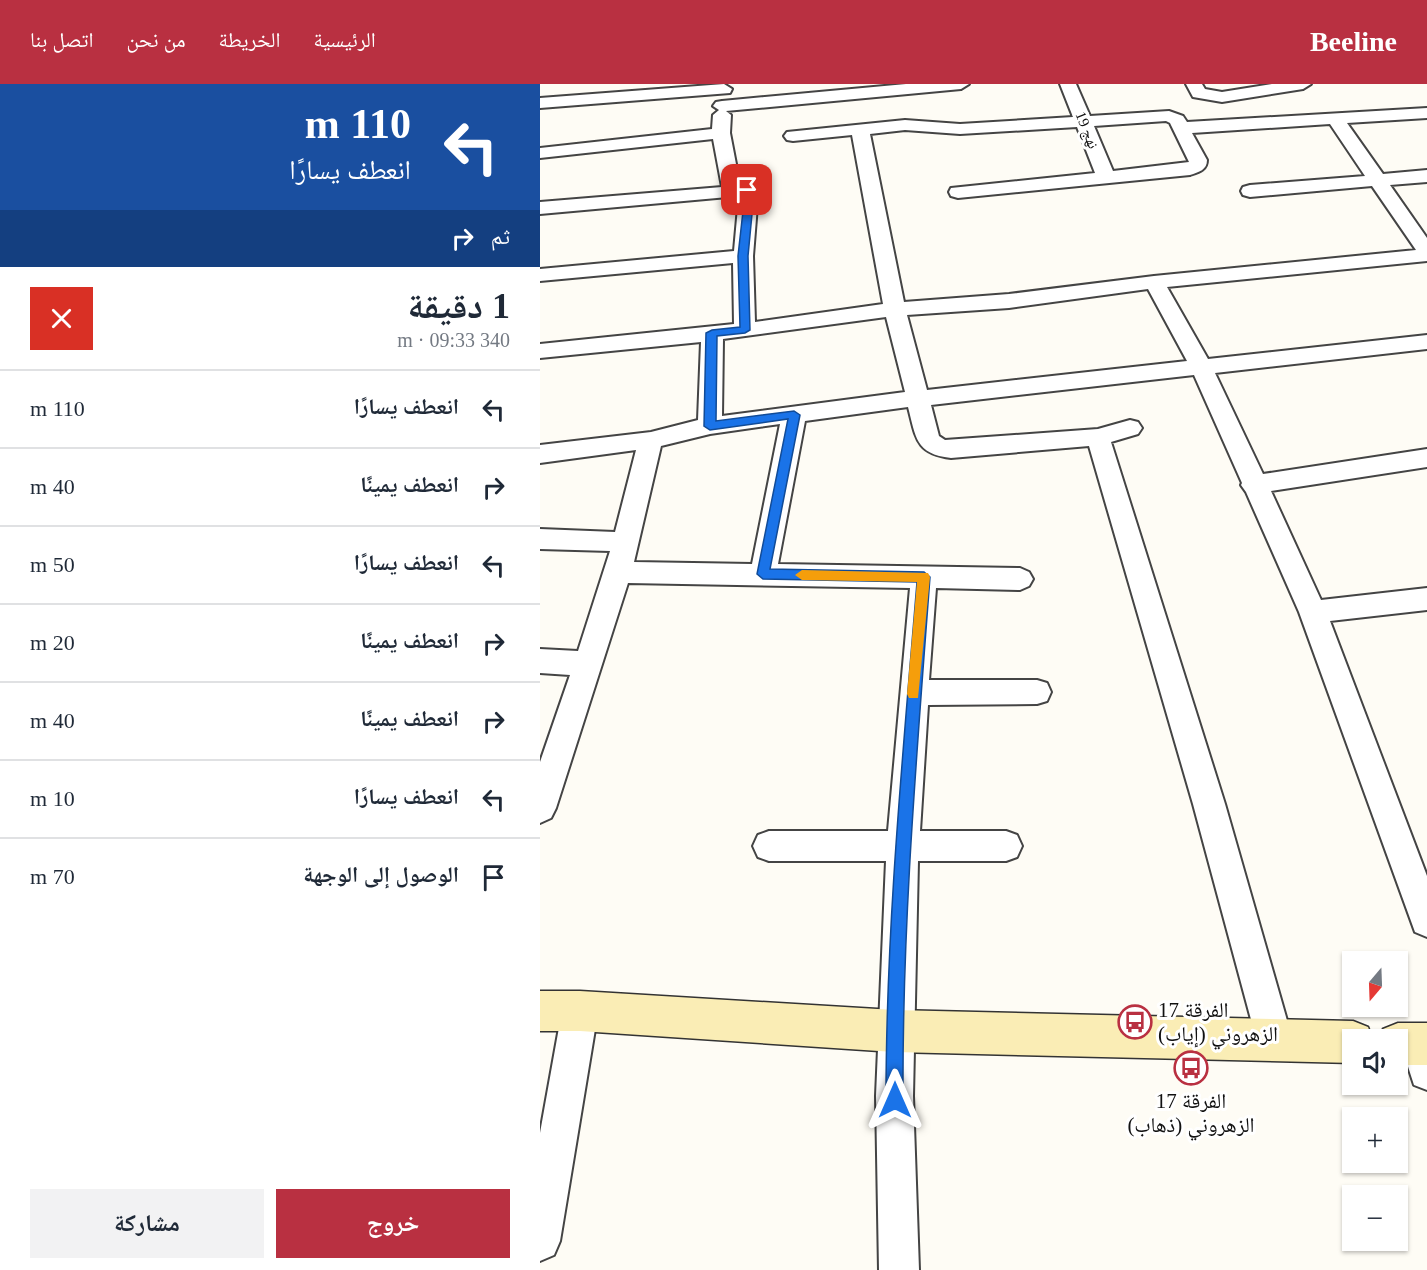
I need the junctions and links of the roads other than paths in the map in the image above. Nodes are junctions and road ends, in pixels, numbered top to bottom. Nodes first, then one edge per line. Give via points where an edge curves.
1 (961, 84) edge
2 (1068, 84) edge
3 (1194, 84) edge
4 (1303, 84) edge
5 (723, 93) edge
6 (540, 104) edge
7 (1427, 113) edge
8 (1335, 118) junction
9 (1084, 121) junction
10 (1181, 128) junction
11 (860, 130) junction
12 (721, 133) junction
13 (793, 136) dead end
14 (540, 153) edge
15 (1106, 176) junction
16 (1427, 176) edge
17 (1379, 180) junction
18 (732, 190) junction
19 (1250, 191) dead end
20 (957, 192) dead end
21 (540, 208) edge
22 (1427, 254) edge
23 (743, 256) junction
24 (540, 275) edge
25 (1154, 282) junction
26 (895, 309) junction
27 (745, 330) junction
28 (712, 333) junction
29 (1427, 342) edge
30 (540, 351) edge
31 (1202, 368) junction
32 (916, 398) junction
33 (794, 415) junction
34 (710, 426) junction
35 (1130, 428) dead end
36 (1098, 437) junction
37 (651, 440) junction
38 (540, 454) edge
39 (1427, 458) edge
40 (1253, 485) junction
41 (540, 539) edge
42 (626, 542) junction
43 (618, 572) junction
44 (763, 574) junction
45 (924, 577) junction
46 (1020, 579) dead end
47 (1427, 599) edge
48 (1313, 612) junction
49 (540, 661) edge
50 (586, 664) junction
51 (1037, 692) dead end
52 (914, 693) junction
53 (540, 808) edge
54 (903, 845) junction
55 (769, 846) dead end
56 (1006, 846) dead end
57 (1427, 920) edge
58 (540, 1011) edge
59 (580, 1011) junction
60 (894, 1031) junction
61 (1274, 1038) junction
62 (1342, 1041) edge
63 (540, 1241) edge
64 (899, 1270) edge

1 - 5 street
2 - 9 street, نهج 19
3 - 4 street via 1199,93 1222,97
5 - 6 street
5 - 12 street
7 - 8 street
8 - 10 street
8 - 17 street
9 - 10 street via 1168,116 1177,120
9 - 11 street via 960,129 906,125
9 - 15 street, نهج 19
10 - 15 street via 1198,160 1196,167
11 - 13 street
11 - 26 street
12 - 14 street
12 - 18 street
15 - 20 street
16 - 17 street
17 - 19 street
17 - 22 street
18 - 21 street
18 - 23 street via 749,193
22 - 25 street
23 - 24 street
23 - 27 street
25 - 26 street via 1009,301
25 - 31 street
26 - 27 street
26 - 32 street
27 - 28 street
28 - 30 street
28 - 34 street
29 - 31 street
31 - 32 street
31 - 40 street
32 - 33 street
32 - 36 street via 924,433 940,448
33 - 34 street
33 - 44 street
34 - 37 street
35 - 36 street
36 - 61 street via 1209,804
37 - 38 street
37 - 42 street
39 - 40 street
40 - 48 street
41 - 42 street
42 - 43 street
43 - 44 street
43 - 50 street
44 - 45 street
45 - 46 street
45 - 52 street
47 - 48 street
48 - 57 street
49 - 50 street
50 - 53 street
51 - 52 street
52 - 54 street
54 - 55 street
54 - 56 street
54 - 60 street
58 - 59 main road
59 - 60 main road
59 - 63 street
60 - 61 main road
60 - 64 street
61 - 62 main road

